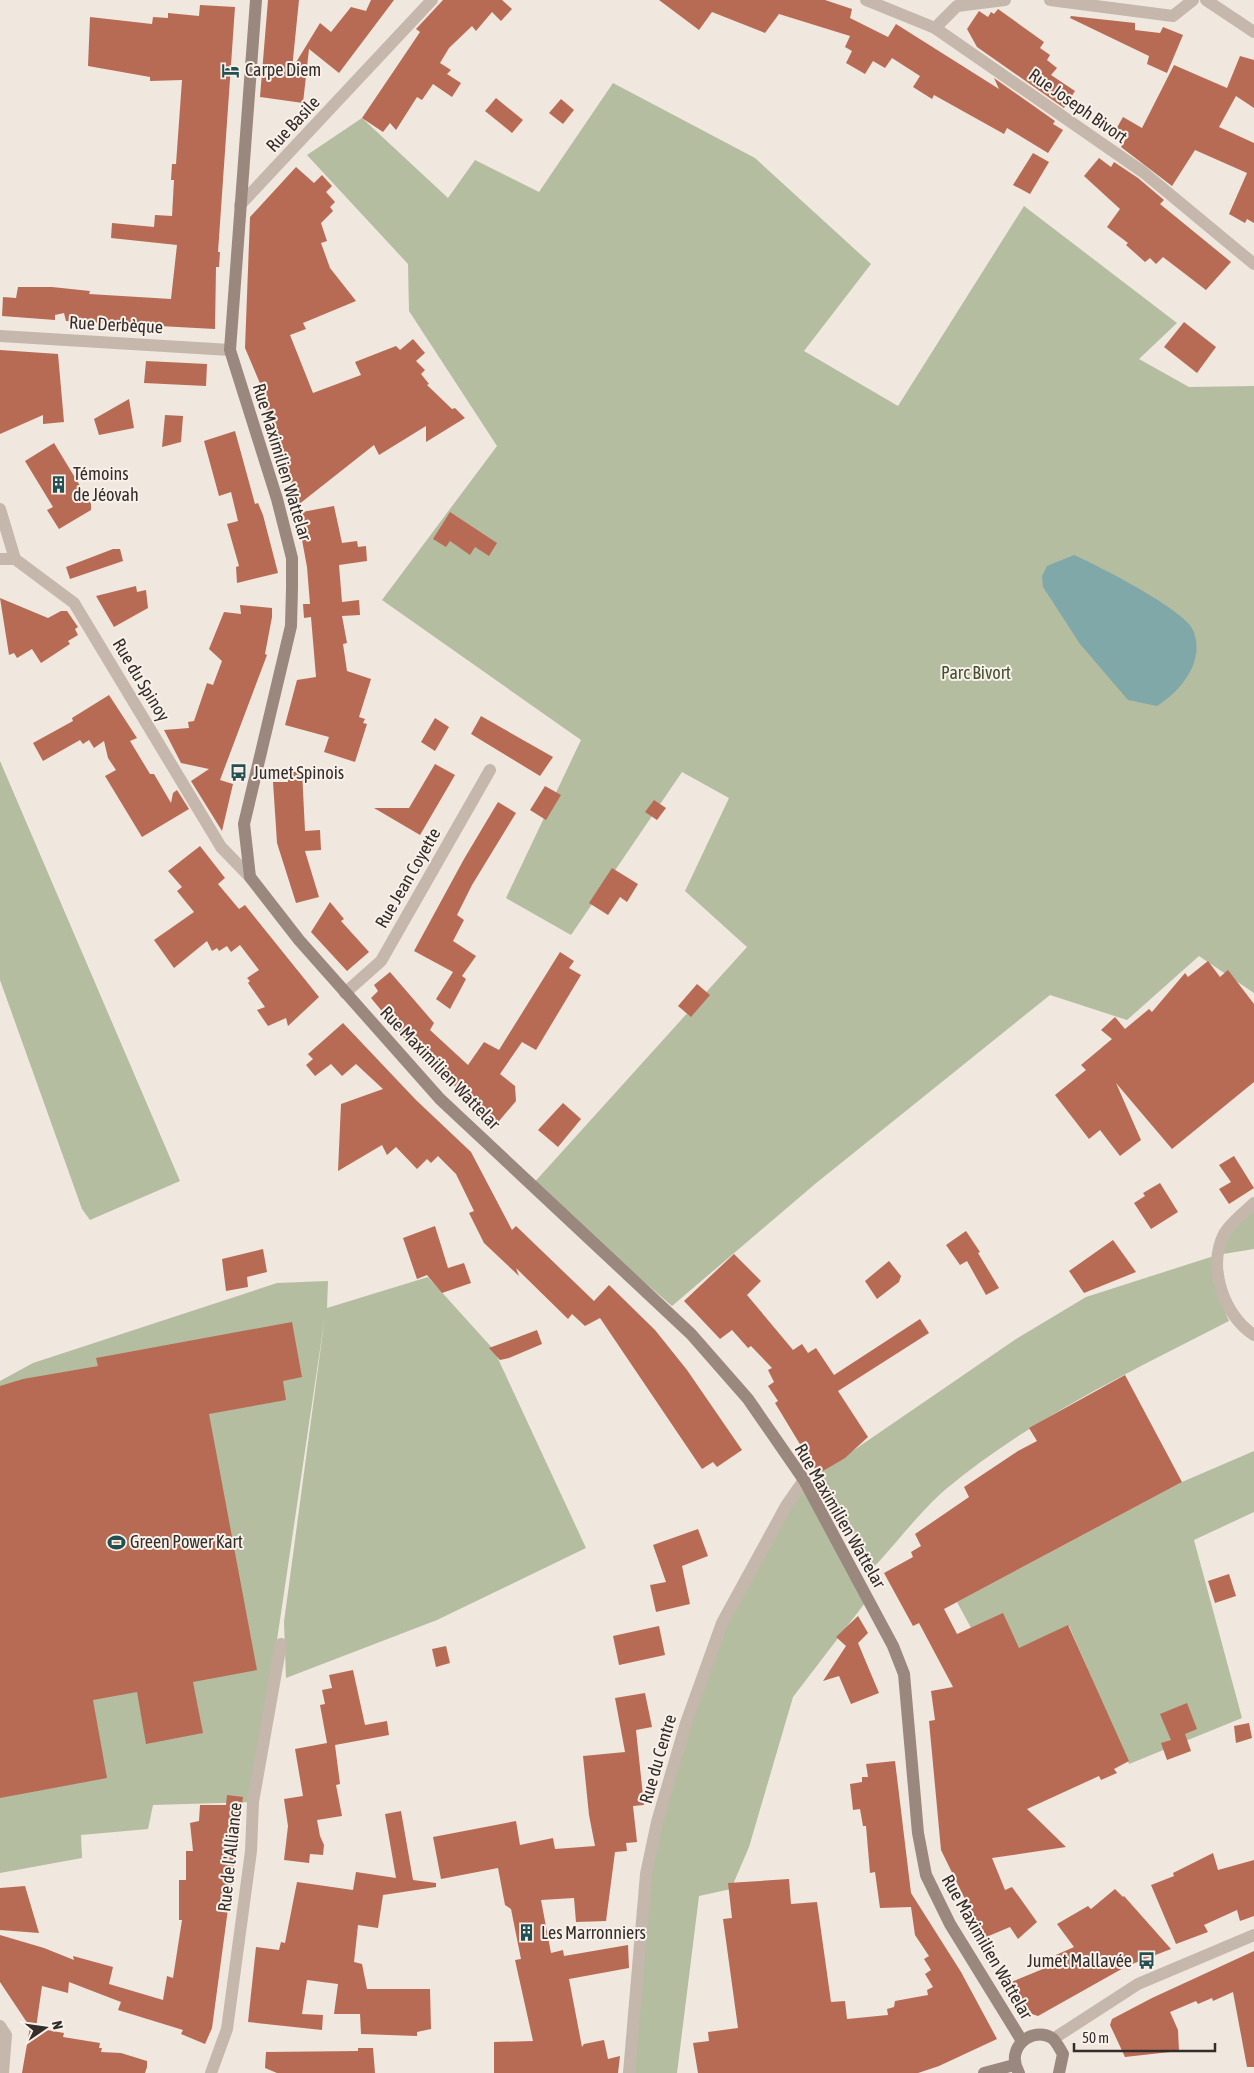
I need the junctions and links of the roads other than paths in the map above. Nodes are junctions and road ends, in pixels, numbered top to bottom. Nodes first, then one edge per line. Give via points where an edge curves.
1 (256, 0) edge
2 (432, 0) edge
3 (866, 0) edge
4 (1004, 0) edge
5 (1050, 0) edge
6 (1193, 0) edge
7 (1206, 0) edge
8 (955, 3) edge
9 (935, 28) junction
10 (1254, 32) edge
11 (240, 205) junction
12 (1254, 264) edge
13 (0, 336) edge
14 (230, 350) junction
15 (0, 509) edge
16 (0, 559) edge
17 (15, 559) junction
18 (490, 770) dead end
19 (250, 877) junction
20 (345, 993) junction
21 (1254, 1203) edge
22 (1254, 1335) edge
23 (804, 1480) junction
24 (281, 1644) dead end
25 (1254, 1935) edge
26 (0, 2026) edge
27 (1053, 2039) junction
28 (1022, 2041) junction
29 (1017, 2069) edge
30 (1062, 2072) edge
31 (3, 2073) edge
32 (211, 2073) edge
33 (629, 2073) edge
34 (984, 2073) edge

1 - 11 street, Rue Maximilien Wattelar
2 - 11 street, Rue Basile
3 - 9 street, Rue Joseph Bivort
4 - 8 street
5 - 6 street via 1173,16
7 - 10 street
8 - 9 street
9 - 12 street, Rue Joseph Bivort via 1143,172
11 - 14 street, Rue Maximilien Wattelar
13 - 14 street, Rue Derbèque
14 - 19 street, Rue Maximilien Wattelar via 292,558 291,626 244,824
15 - 17 street
16 - 17 street
17 - 19 street, Rue du Spinoy via 74,603 221,847
18 - 20 street, Rue Jean Coyette via 381,961
19 - 20 street, Rue Maximilien Wattelar
20 - 23 street, Rue Maximilien Wattelar via 440,1099 691,1334 748,1399
21 - 22 street via 1225,1233 1217,1255 1222,1295 1246,1330
23 - 28 street, Rue Maximilien Wattelar via 893,1646 904,1674 918,1833 926,1876 950,1924
23 - 33 street, Rue du Centre via 786,1506 722,1624 686,1723 657,1822 646,1874
24 - 32 street, Rue de l'Alliance via 253,1802 251,1851 227,2029
25 - 27 street via 1138,1984
26 - 31 street via 6,2035
27 - 28 street via 1042,2034
27 - 30 street via 1063,2054
28 - 29 street via 1015,2051
29 - 34 street

